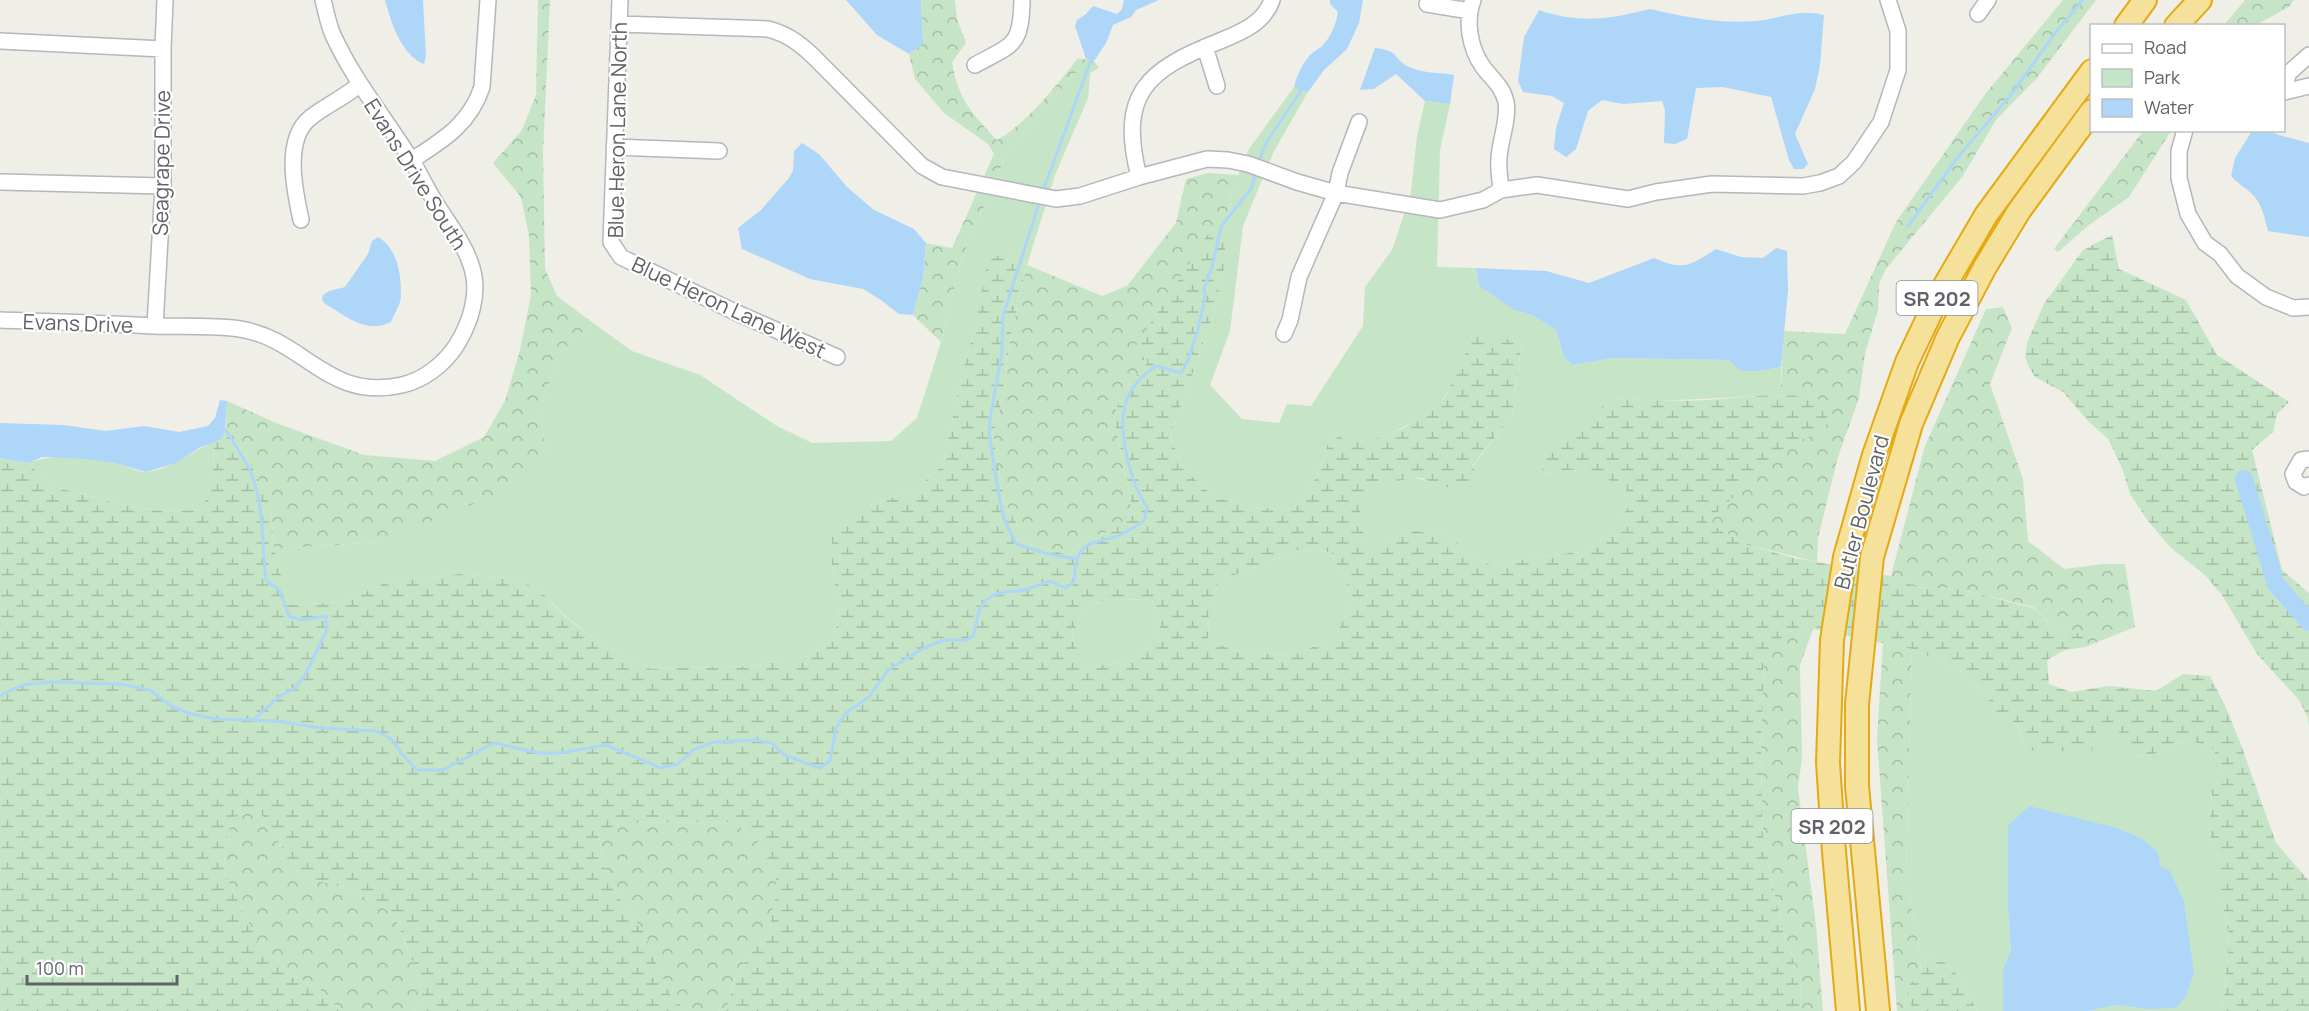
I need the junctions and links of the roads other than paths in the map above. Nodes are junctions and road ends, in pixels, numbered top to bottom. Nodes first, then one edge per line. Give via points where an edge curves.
1 (165, 0) edge
2 (323, 0) edge
3 (488, 0) edge
4 (620, 0) edge
5 (1022, 0) edge
6 (1272, 0) edge
7 (1888, 0) edge
8 (1988, 0) edge
9 (2145, 0) edge
10 (2178, 0) edge
11 (2200, 0) edge
12 (1427, 4) dead end
13 (1471, 5) edge
14 (1978, 14) dead end
15 (619, 24) junction
16 (2127, 24) edge
17 (2159, 24) edge
18 (2178, 24) edge
19 (0, 41) edge
20 (1205, 47) junction
21 (162, 49) junction
22 (2309, 55) edge
23 (975, 65) dead end
24 (2090, 72) edge
25 (2285, 82) edge
26 (360, 84) junction
27 (2309, 86) edge
28 (1217, 87) dead end
29 (2285, 92) edge
30 (2090, 112) edge
31 (2090, 121) edge
32 (1359, 122) dead end
33 (2184, 132) edge
34 (614, 147) junction
35 (719, 151) dead end
36 (412, 160) junction
37 (2049, 169) junction
38 (1139, 177) junction
39 (0, 182) edge
40 (163, 186) junction
41 (1501, 190) junction
42 (1336, 193) junction
43 (301, 220) dead end
44 (621, 258) joint
45 (2309, 307) edge
46 (0, 320) edge
47 (155, 326) junction
48 (1284, 334) dead end
49 (837, 357) dead end
50 (2309, 459) edge
51 (2309, 485) edge
52 (1848, 1011) edge
53 (1878, 1011) edge

1 - 21 street, Seagrape Drive
2 - 26 street, Evans Drive South via 333,33
3 - 36 street via 478,100 455,132
4 - 15 street, Blue Heron Lane North
5 - 23 street via 1020,33 1013,43
6 - 20 street via 1256,23
7 - 41 street via 1898,31 1898,70 1881,122 1854,162 1839,176 1803,186 1712,184 1628,199 1537,185
8 - 14 street
9 - 16 highway
10 - 17 highway
11 - 18 highway
12 - 13 street
13 - 41 street via 1470,37 1474,50 1498,84 1507,109 1499,159
15 - 34 street, Blue Heron Lane North
15 - 38 street via 768,29 783,33 813,56 922,166 942,177 1056,199 1080,196
19 - 21 street
20 - 28 street
20 - 38 street via 1164,68 1146,84 1134,107 1131,127
21 - 40 street, Seagrape Drive
22 - 25 street
24 - 52 highway, Butler Boulevard / SR 202 via 1986,215 1938,297 1907,362 1877,444 1845,556 1832,640 1828,763
26 - 36 street, Evans Drive South
26 - 43 street via 307,120 298,136 293,171
27 - 29 street
30 - 37 highway, Butler Boulevard / SR 202
31 - 37 highway
32 - 42 street
33 - 45 street via 2179,151 2179,178 2188,214 2205,243 2220,254 2237,276 2266,297 2293,308
34 - 35 street
34 - 44 street, Blue Heron Lane North via 611,242
36 - 47 street, Evans Drive South via 464,247 473,270 474,291 465,332 445,361 429,372 410,383 365,389 344,383 254,332 209,326
37 - 53 highway, Butler Boulevard / SR 202 via 2013,220 1948,338 1911,424 1872,557 1857,704 1857,786
38 - 42 street via 1207,159 1248,164
39 - 40 street
40 - 47 street, Seagrape Drive
41 - 42 street via 1483,200 1440,210
42 - 48 street via 1299,277
44 - 49 street, Blue Heron Lane West
46 - 47 street, Evans Drive
50 - 51 street via 2301,460 2293,474 2296,482 2304,487

